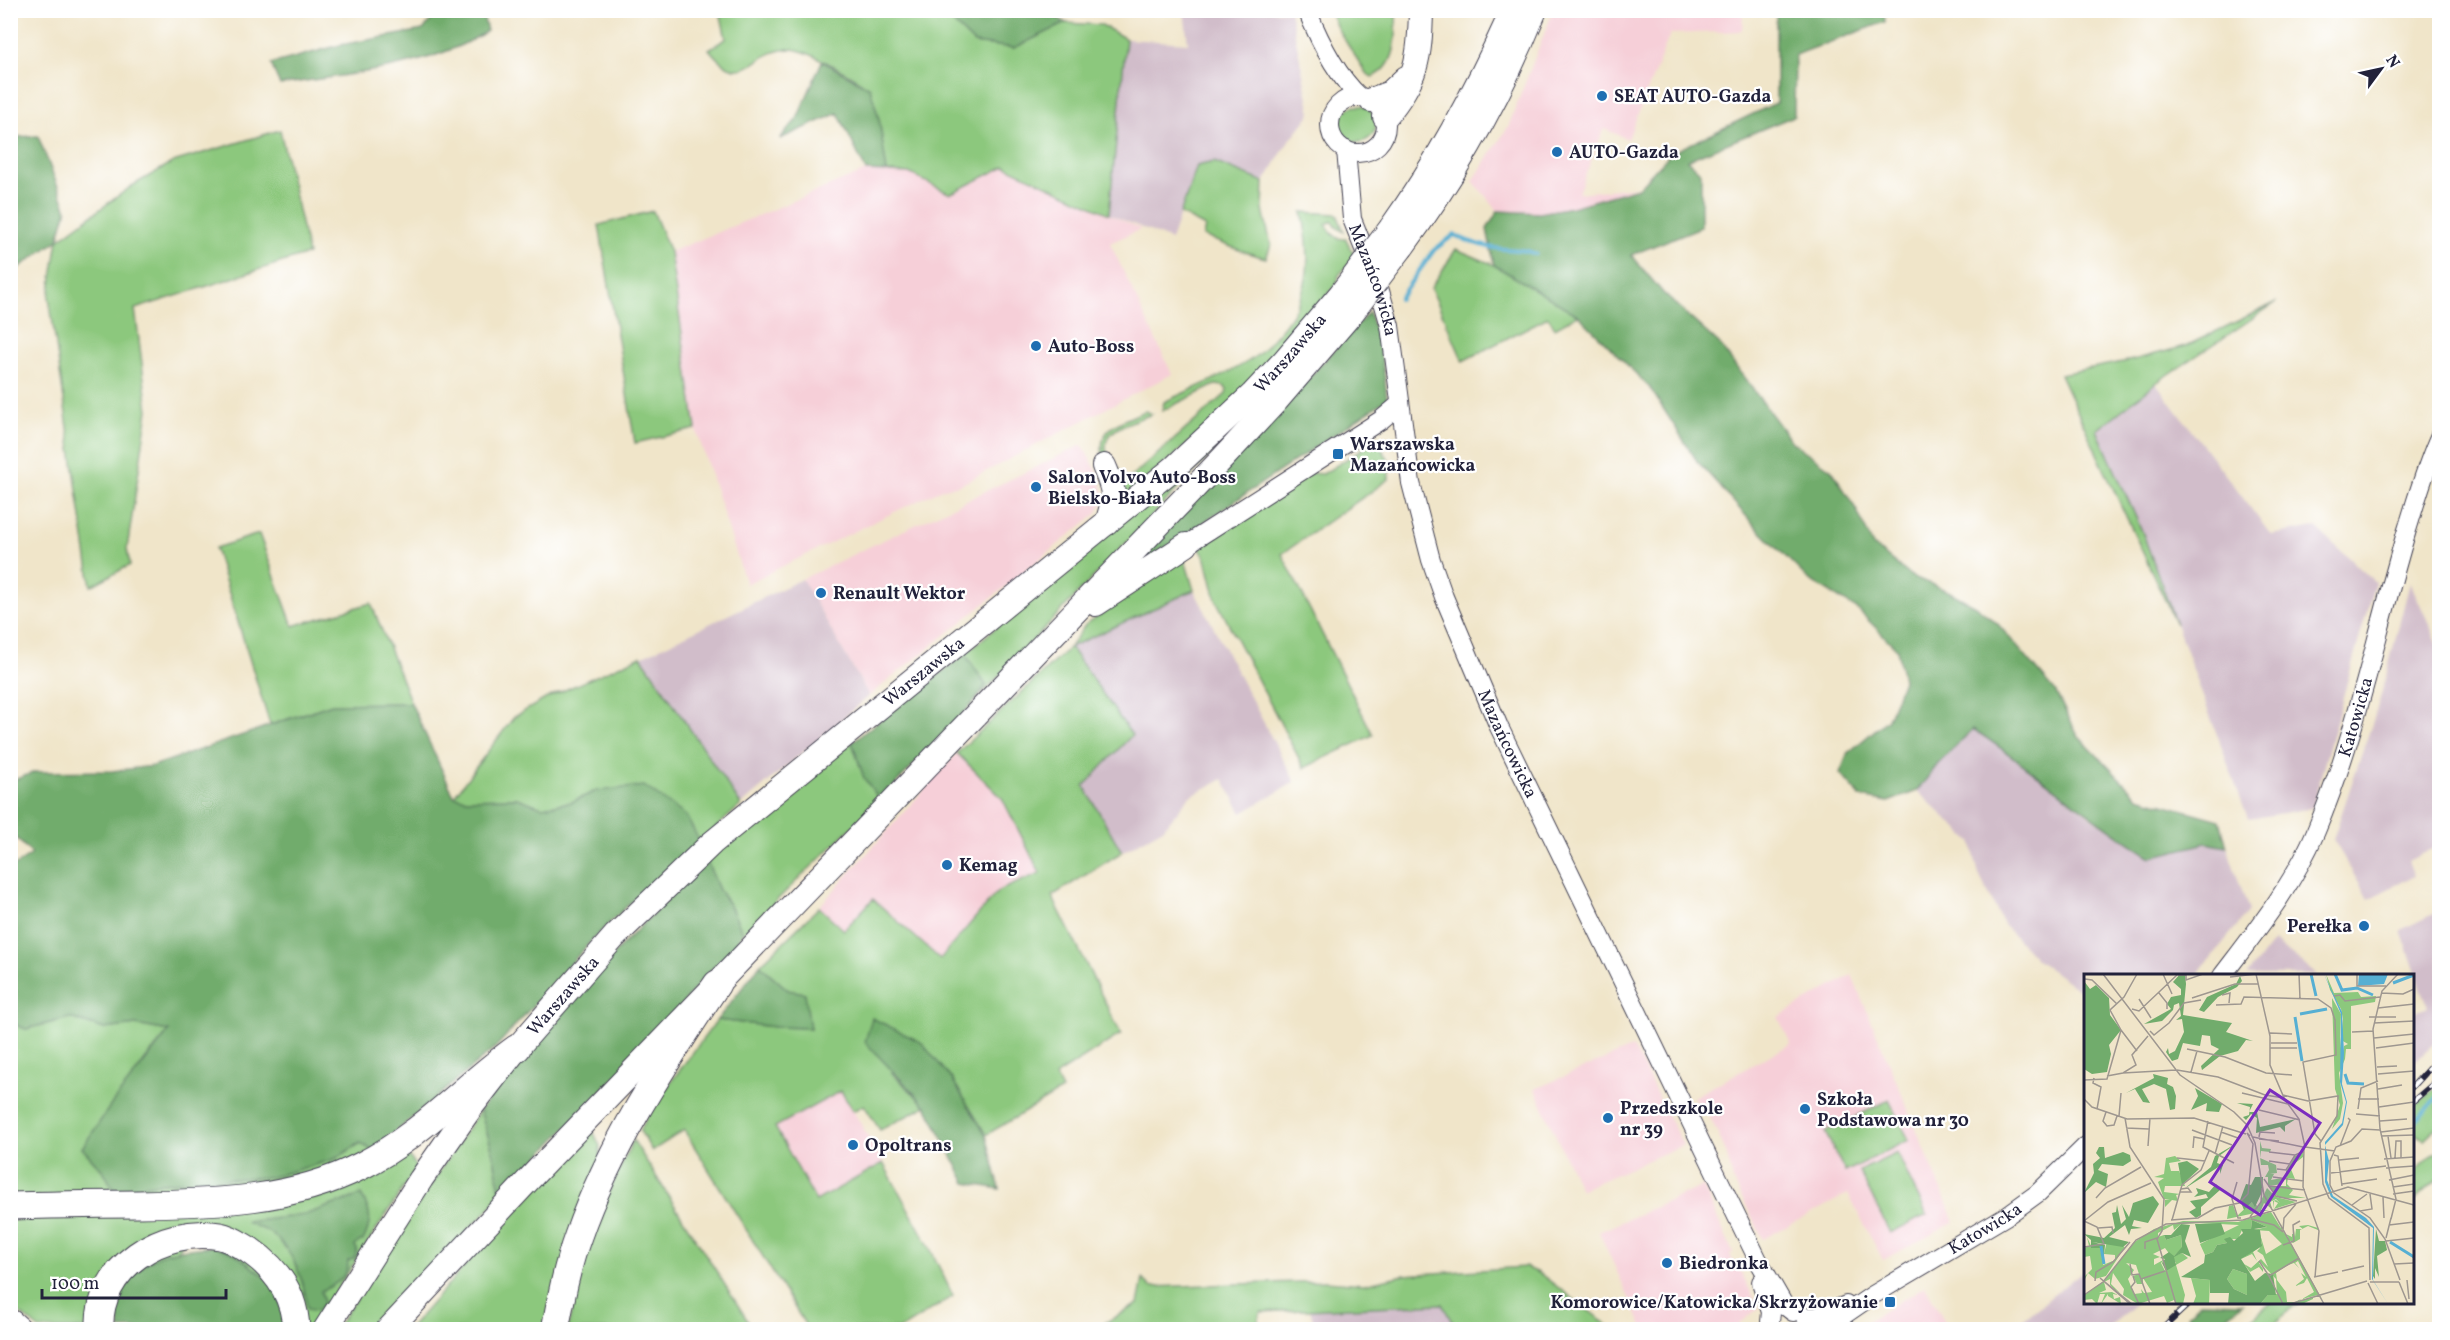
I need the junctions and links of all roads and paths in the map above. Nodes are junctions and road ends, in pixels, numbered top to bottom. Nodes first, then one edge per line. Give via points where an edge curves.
1 (1307, 10) edge
2 (1421, 10) edge
3 (1550, 10) edge
4 (1520, 14) edge
5 (1321, 43) junction
6 (1338, 104) junction
7 (1372, 105) junction
8 (1355, 151) junction
9 (1346, 304) junction
10 (1400, 404) junction
11 (2439, 435) edge
12 (1104, 466) dead end
13 (1107, 523) junction
14 (1186, 545) joint
15 (1061, 626) junction
16 (2223, 974) edge
17 (717, 984) junction
18 (517, 1048) junction
19 (2084, 1147) edge
20 (10, 1206) edge
21 (1758, 1260) junction
22 (1873, 1295) junction
23 (1804, 1320) edge
24 (10, 1323) edge
25 (1768, 1326) edge
26 (18, 1329) edge
27 (100, 1329) edge
28 (296, 1329) edge
29 (325, 1329) edge
30 (387, 1329) edge
31 (555, 1329) edge
32 (1822, 1329) edge

1 - 5 street
2 - 7 main road via 1414,67 1395,89
3 - 4 main road
4 - 9 main road, Warszawska, bridge via 1396,238
5 - 6 street
5 - 7 street via 1347,83
6 - 7 street via 1352,97
6 - 8 street via 1330,131 1335,141
7 - 8 street via 1386,126 1379,143
8 - 10 street, Mazańcowicka via 1350,196 1355,230 1388,318
9 - 13 main road, Warszawska via 1216,430
9 - 15 main road, Warszawska via 1277,400
10 - 14 street
10 - 21 street, Mazańcowicka via 1420,522 1458,633 1539,812
11 - 16 street, Katowicka via 2405,534 2348,738 2316,832 2278,900
12 - 13 main road via 1114,489
13 - 18 main road, Warszawska via 704,850 615,936
14 - 15 main road
15 - 17 main road, Warszawska
17 - 30 main road, Warszawska
17 - 31 highway via 648,1089 601,1180 578,1236
18 - 20 highway via 390,1149 361,1166 310,1185 233,1200
18 - 29 main road, Warszawska via 422,1179
19 - 22 street, Katowicka via 2038,1193 2006,1216
21 - 23 street, Mazańcowicka via 1784,1305
21 - 25 street, Mazańcowicka via 1771,1312
22 - 23 street, Katowicka
22 - 32 street, Katowicka
23 - 25 street, Katowicka via 1780,1314
24 - 26 highway
27 - 28 highway via 105,1296 114,1278 146,1248 179,1236 221,1236 237,1242 275,1271 294,1307

